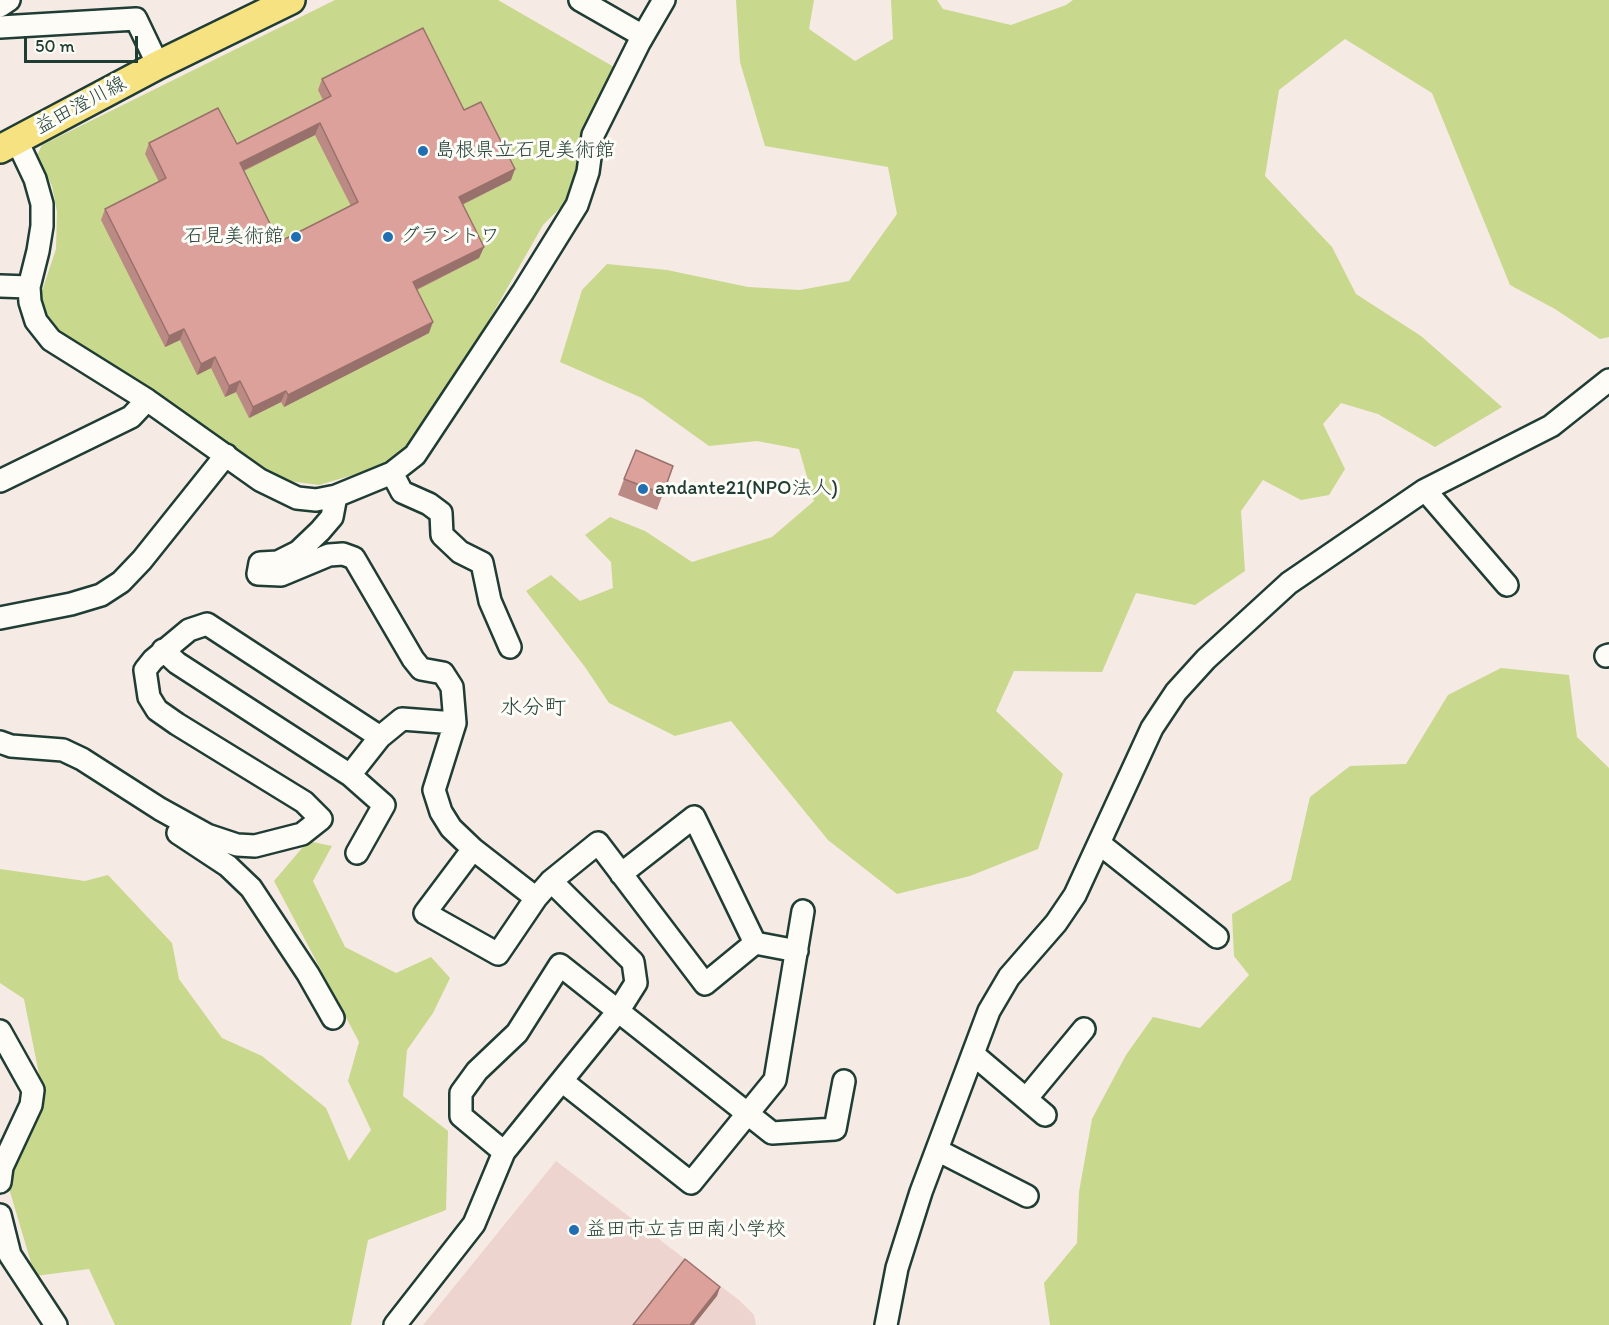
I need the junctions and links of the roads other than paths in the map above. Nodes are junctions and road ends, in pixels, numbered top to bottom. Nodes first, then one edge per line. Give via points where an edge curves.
1 (9, 0) edge
2 (291, 0) edge
3 (580, 0) edge
4 (664, 0) edge
5 (0, 6) edge
6 (0, 27) edge
7 (643, 36) junction
8 (158, 65) junction
9 (8, 145) edge
10 (0, 286) edge
11 (29, 287) junction
12 (1609, 380) edge
13 (147, 400) junction
14 (226, 455) junction
15 (392, 473) junction
16 (0, 481) edge
17 (1425, 490) junction
18 (336, 496) junction
19 (1507, 585) dead end
20 (0, 618) edge
21 (510, 647) dead end
22 (163, 651) junction
23 (455, 723) junction
24 (380, 737) junction
25 (0, 742) edge
26 (350, 775) junction
27 (160, 809) junction
28 (1100, 843) junction
29 (473, 849) junction
30 (357, 853) dead end
31 (621, 874) junction
32 (552, 881) junction
33 (536, 898) junction
34 (803, 911) dead end
35 (1217, 937) dead end
36 (755, 944) junction
37 (797, 951) junction
38 (619, 1011) junction
39 (333, 1018) dead end
40 (1084, 1029) dead end
41 (0, 1030) edge
42 (972, 1054) junction
43 (562, 1081) junction
44 (844, 1081) dead end
45 (1026, 1099) junction
46 (747, 1114) junction
47 (1045, 1115) dead end
48 (937, 1150) junction
49 (504, 1152) junction
50 (0, 1182) edge
51 (1027, 1196) dead end
52 (0, 1215) edge
53 (56, 1325) edge
54 (395, 1325) edge
55 (886, 1325) edge

1 - 5 street
2 - 8 main road, 益田澄川線
3 - 7 street
4 - 7 street
6 - 8 street via 136,19
7 - 15 street via 592,135 588,172 577,205 415,455
8 - 9 main road, 益田澄川線
9 - 11 street via 35,179 42,204 42,226
10 - 11 street
11 - 13 street via 36,321 51,340
12 - 17 street via 1551,426
13 - 14 street
13 - 16 street via 131,417
14 - 18 street via 260,480 297,498
14 - 20 street via 121,582 101,595 71,604
15 - 18 street
15 - 21 street via 402,492 441,513 442,535 460,552 482,563 490,601
17 - 19 street
17 - 28 street via 1289,583 1206,659 1176,692 1152,728
18 - 23 street via 332,517 320,531 298,552 278,562 260,563 258,574 281,575 329,555 354,558 413,659 421,669 442,674 452,687
22 - 24 street via 189,630 207,624
22 - 26 street
22 - 27 street via 145,670 149,697 157,710 304,802 321,819 302,834 255,846 237,845 207,835
23 - 24 street via 402,719
23 - 29 street via 434,790 451,828
24 - 26 street
25 - 27 street via 63,750
26 - 30 street via 384,805
27 - 39 street via 165,822 177,833 228,866 251,888
28 - 35 street
28 - 42 street via 1075,895 1009,977 989,1011
29 - 33 street
29 - 33 street via 425,913 498,954
31 - 32 street via 598,843
31 - 36 street via 705,984
31 - 36 street via 694,817
32 - 33 street
32 - 38 street via 633,962 636,983
34 - 37 street
36 - 37 street
37 - 46 street via 775,1080
38 - 43 street
38 - 46 street
38 - 49 street via 560,965 518,1033 477,1071 461,1093 460,1116
40 - 45 street
41 - 50 street via 33,1090 31,1105 2,1167
42 - 45 street
42 - 48 street
43 - 46 street via 691,1183
43 - 49 street
44 - 46 street via 836,1129 772,1133
45 - 47 street
48 - 51 street
48 - 55 street via 897,1268
49 - 54 street via 474,1224
52 - 53 street via 10,1255

